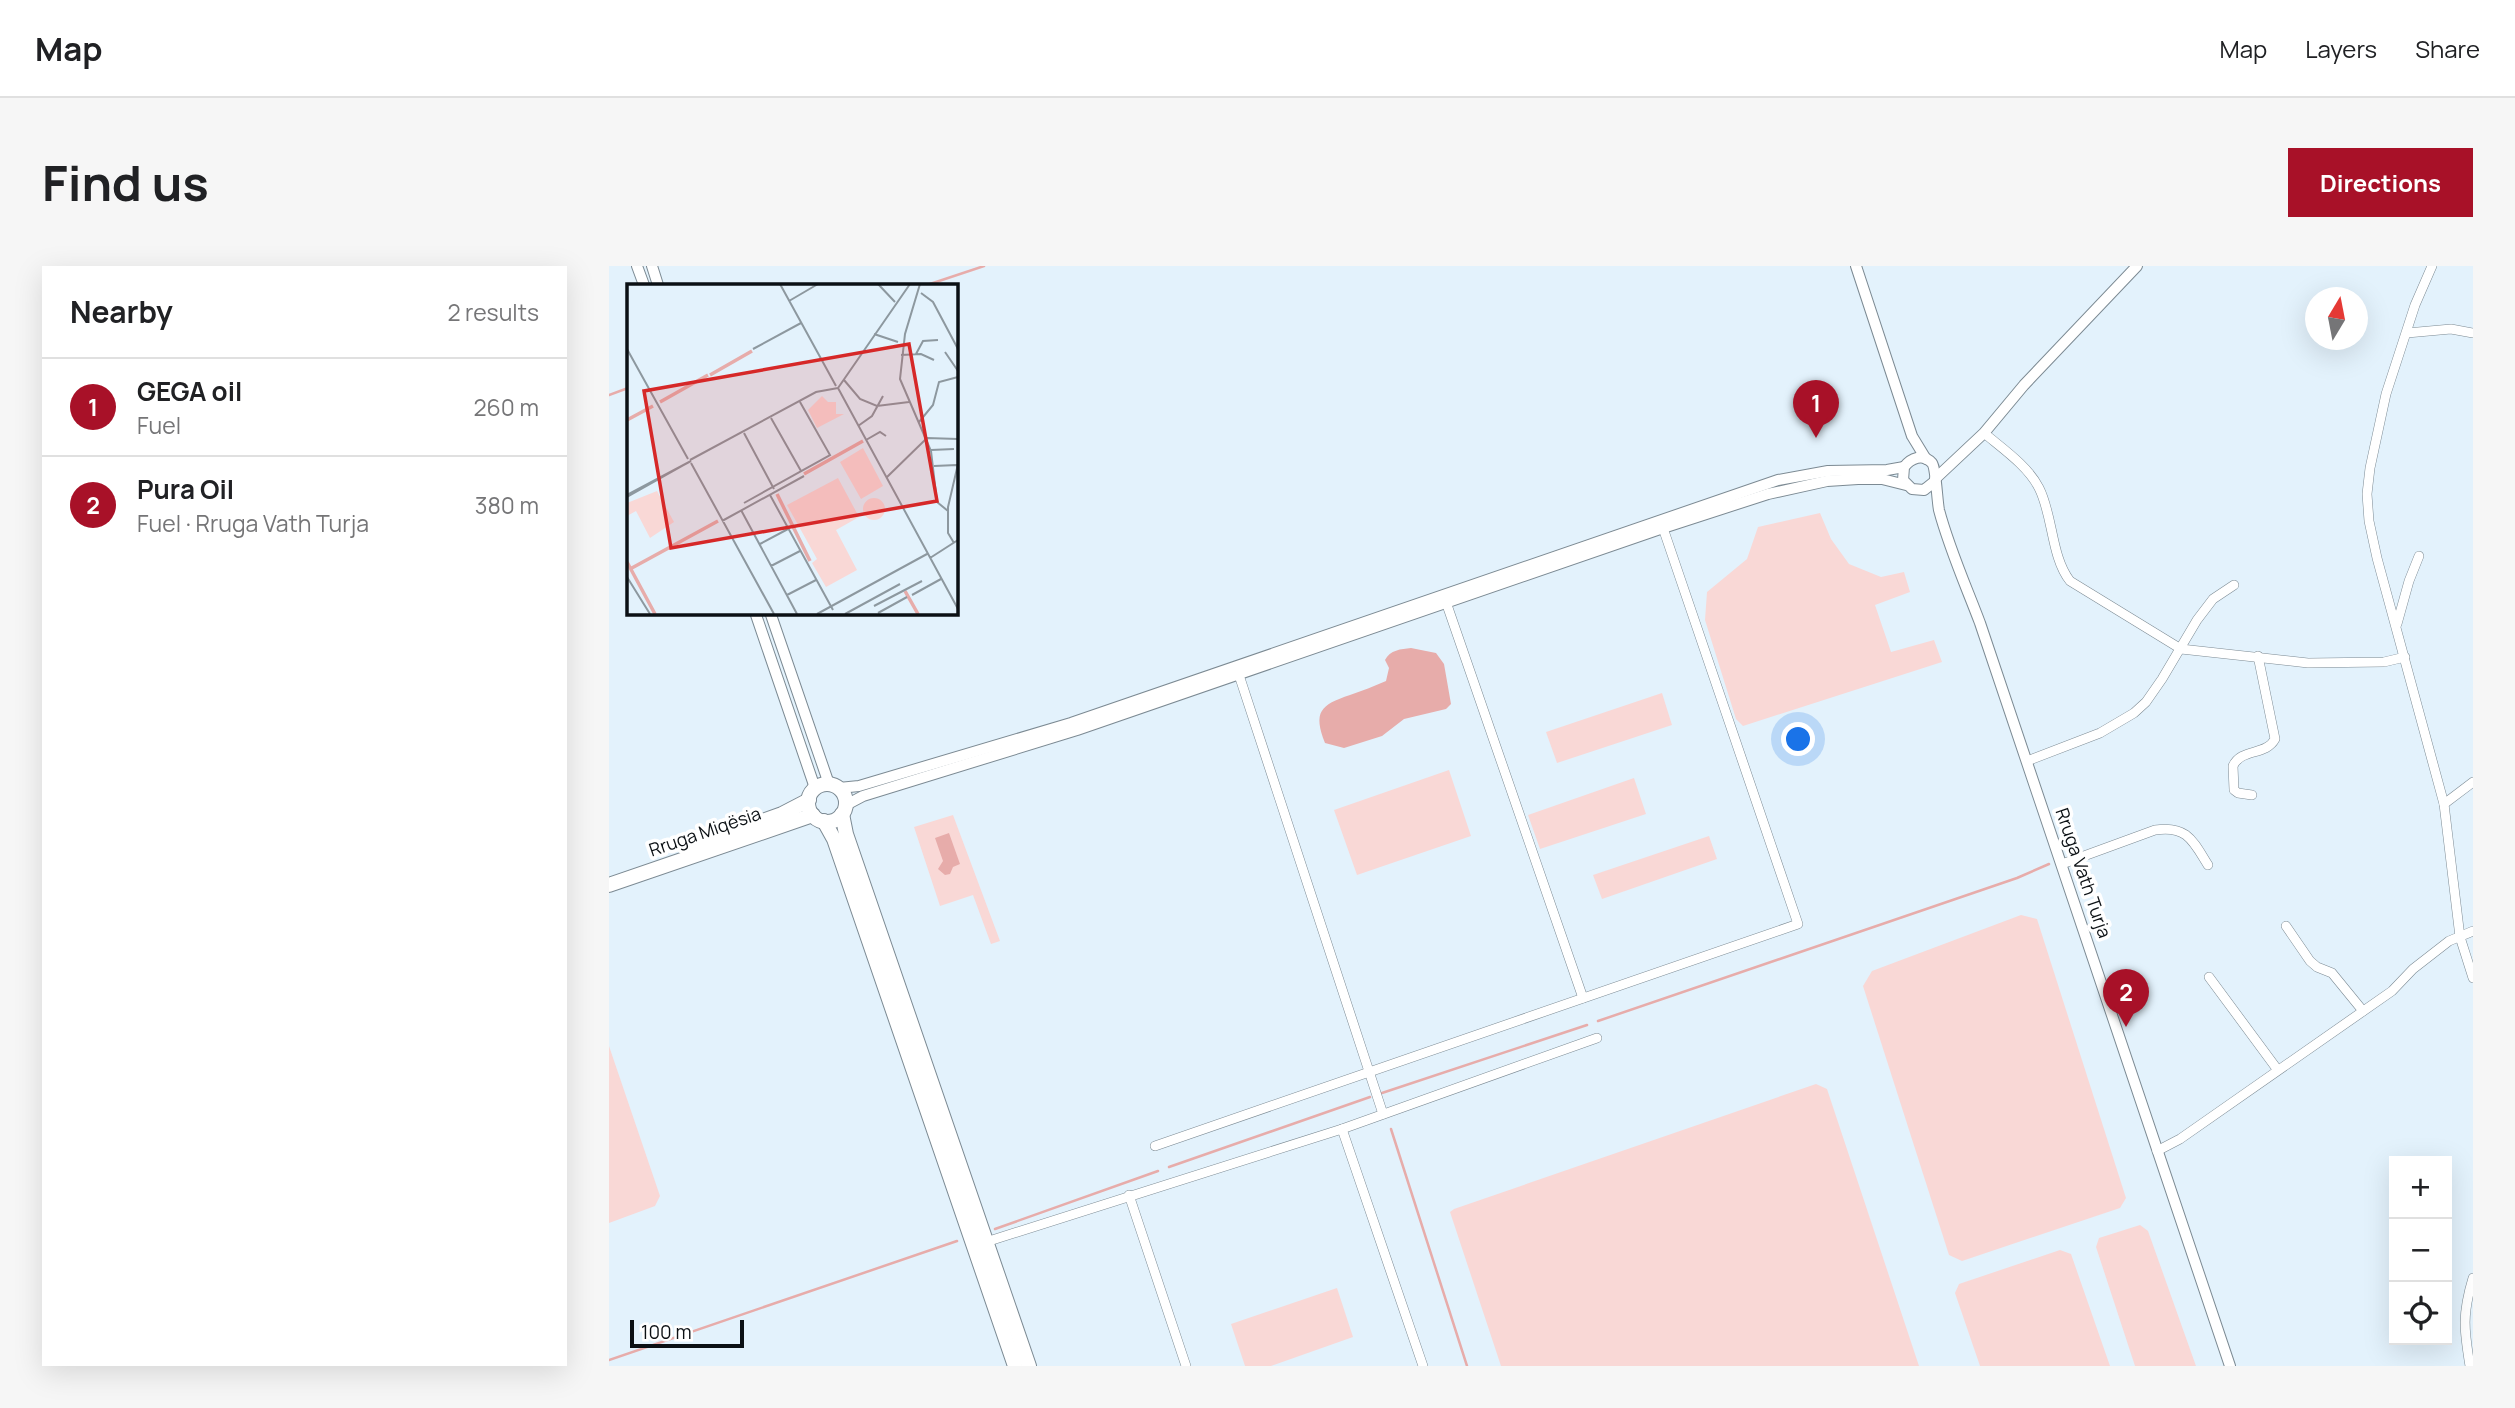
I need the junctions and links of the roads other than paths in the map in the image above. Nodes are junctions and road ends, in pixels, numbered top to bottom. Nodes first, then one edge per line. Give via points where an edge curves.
1 (637, 266) edge
2 (652, 266) edge
3 (1856, 266) edge
4 (2137, 266) edge
5 (2432, 266) edge
6 (644, 284) edge
7 (658, 284) edge
8 (2407, 333) junction
9 (2473, 333) edge
10 (1984, 433) junction
11 (1912, 436) junction
12 (1959, 459) junction
13 (1928, 460) junction
14 (1906, 464) junction
15 (1934, 480) junction
16 (1906, 485) junction
17 (1918, 491) junction
18 (1939, 511) junction
19 (1663, 528) junction
20 (2419, 556) dead end
21 (2235, 585) dead end
22 (1446, 603) junction
23 (756, 614) edge
24 (771, 614) edge
25 (2397, 626) junction
26 (2181, 649) junction
27 (2258, 656) junction
28 (2405, 657) junction
29 (1239, 675) junction
30 (2027, 761) junction
31 (2473, 782) edge
32 (823, 790) junction
33 (2252, 795) dead end
34 (2444, 804) junction
35 (844, 810) junction
36 (818, 818) junction
37 (2062, 864) junction
38 (2208, 866) dead end
39 (609, 876) edge
40 (609, 885) edge
41 (2286, 926) dead end
42 (2473, 931) edge
43 (2461, 937) junction
44 (2209, 977) dead end
45 (2473, 978) edge
46 (1583, 998) junction
47 (2363, 1011) junction
48 (1597, 1038) dead end
49 (2277, 1069) junction
50 (1369, 1073) junction
51 (1383, 1114) junction
52 (1342, 1129) junction
53 (1155, 1146) dead end
54 (2157, 1151) junction
55 (1129, 1195) junction
56 (986, 1242) junction
57 (2473, 1279) edge
58 (1015, 1366) edge
59 (1029, 1366) edge
60 (1186, 1366) edge
61 (1423, 1366) edge
62 (2230, 1366) edge
63 (2470, 1366) edge

1 - 6 street
2 - 7 street
3 - 11 street, Rruga Vath Turja
4 - 10 street
5 - 8 street
8 - 9 street via 2451,329
8 - 25 street via 2381,413 2367,494 2377,558
10 - 12 street
10 - 26 street via 2035,482 2070,581
11 - 13 street, Rruga Vath Turja
11 - 14 street, Rruga Vath Turja
12 - 13 street
12 - 15 street
13 - 14 street via 1913,458
13 - 15 street, Rruga Vath Turja via 1935,469
14 - 16 street, Rruga Vath Turja via 1902,473
14 - 32 street via 1896,469 1828,471 1778,480 1059,727 859,786
15 - 17 street
15 - 18 street, Rruga Vath Turja
16 - 17 street, Rruga Vath Turja
16 - 19 street via 1882,479 1828,481
17 - 18 street, Rruga Vath Turja
18 - 30 street, Rruga Vath Turja
19 - 22 street
19 - 46 street via 1798,924
20 - 25 street
21 - 26 street via 2213,599
22 - 29 street
22 - 46 street
23 - 32 street
24 - 32 street
25 - 28 street
26 - 27 street
26 - 30 street via 2134,713 2100,733
27 - 28 street via 2347,664
27 - 33 street via 2275,739 2266,749 2242,755 2233,766 2234,790
28 - 34 street
29 - 35 street via 871,794
29 - 50 street
30 - 37 street, Rruga Vath Turja
31 - 34 street
32 - 35 main road via 845,798
32 - 36 main road
32 - 39 main road, Rruga Miqësia via 782,814
34 - 43 street
35 - 36 main road, Rruga Miqësia via 835,820
35 - 56 main road via 846,834
36 - 40 main road, Rruga Miqësia
36 - 58 main road via 834,839
37 - 38 street via 2168,828 2191,838
37 - 54 street, Rruga Vath Turja
41 - 47 street via 2310,961 2332,973
42 - 43 street
43 - 45 street
43 - 47 street via 2449,941
44 - 49 street
46 - 50 street
47 - 49 street
48 - 51 street
49 - 54 street
50 - 51 street
50 - 53 street
51 - 52 street
52 - 55 street
52 - 61 street
54 - 62 street, Rruga Vath Turja
55 - 56 street
55 - 60 street
56 - 59 main road
57 - 63 street via 2464,1329

